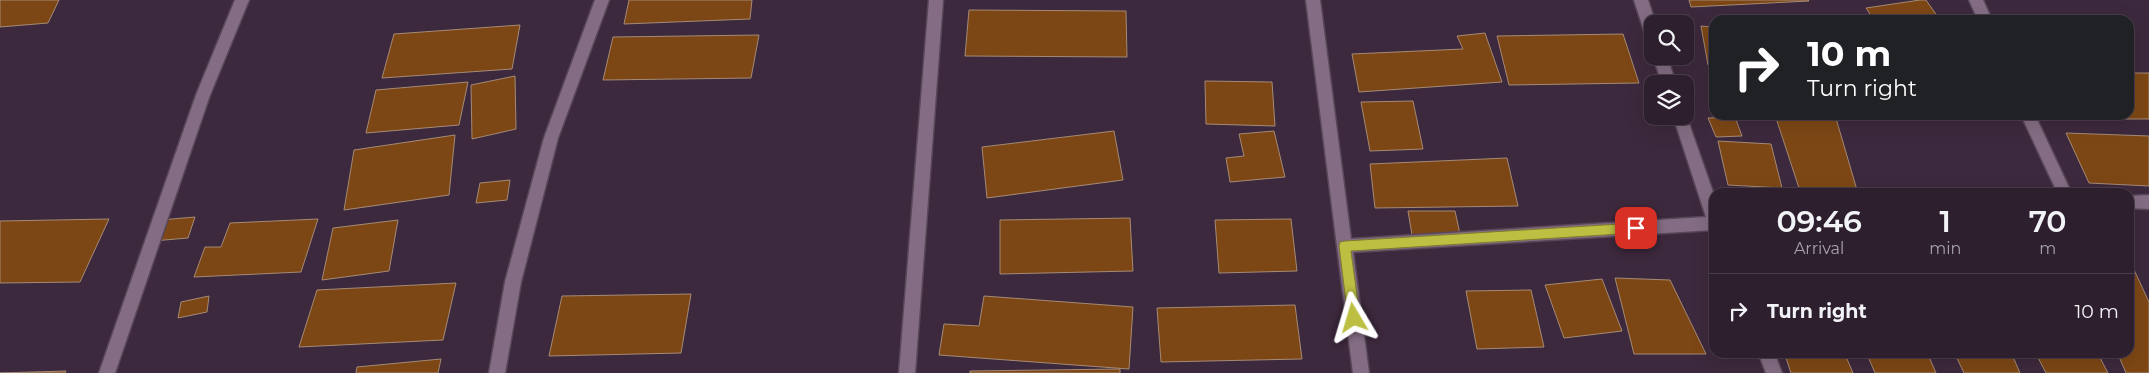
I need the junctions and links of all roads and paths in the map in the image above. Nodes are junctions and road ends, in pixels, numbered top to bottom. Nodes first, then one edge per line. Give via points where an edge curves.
1 (242, 0) edge
2 (602, 0) edge
3 (936, 0) edge
4 (1313, 0) edge
5 (1641, 0) edge
6 (1976, 0) edge
7 (1646, 15) edge
8 (1984, 15) edge
9 (2030, 120) edge
10 (1683, 125) edge
11 (2062, 188) edge
12 (2134, 202) edge
13 (2149, 202) edge
14 (1709, 204) edge
15 (1709, 223) edge
16 (1345, 246) junction
17 (1768, 358) edge
18 (107, 373) edge
19 (497, 373) edge
20 (907, 373) edge
21 (1361, 373) edge
22 (1774, 373) edge

1 - 18 street via 203,95
2 - 19 street via 551,138 513,282
3 - 20 street
4 - 16 street
5 - 7 street
6 - 8 street
9 - 11 street
10 - 14 street
12 - 13 street
15 - 16 street
16 - 21 street
17 - 22 street

